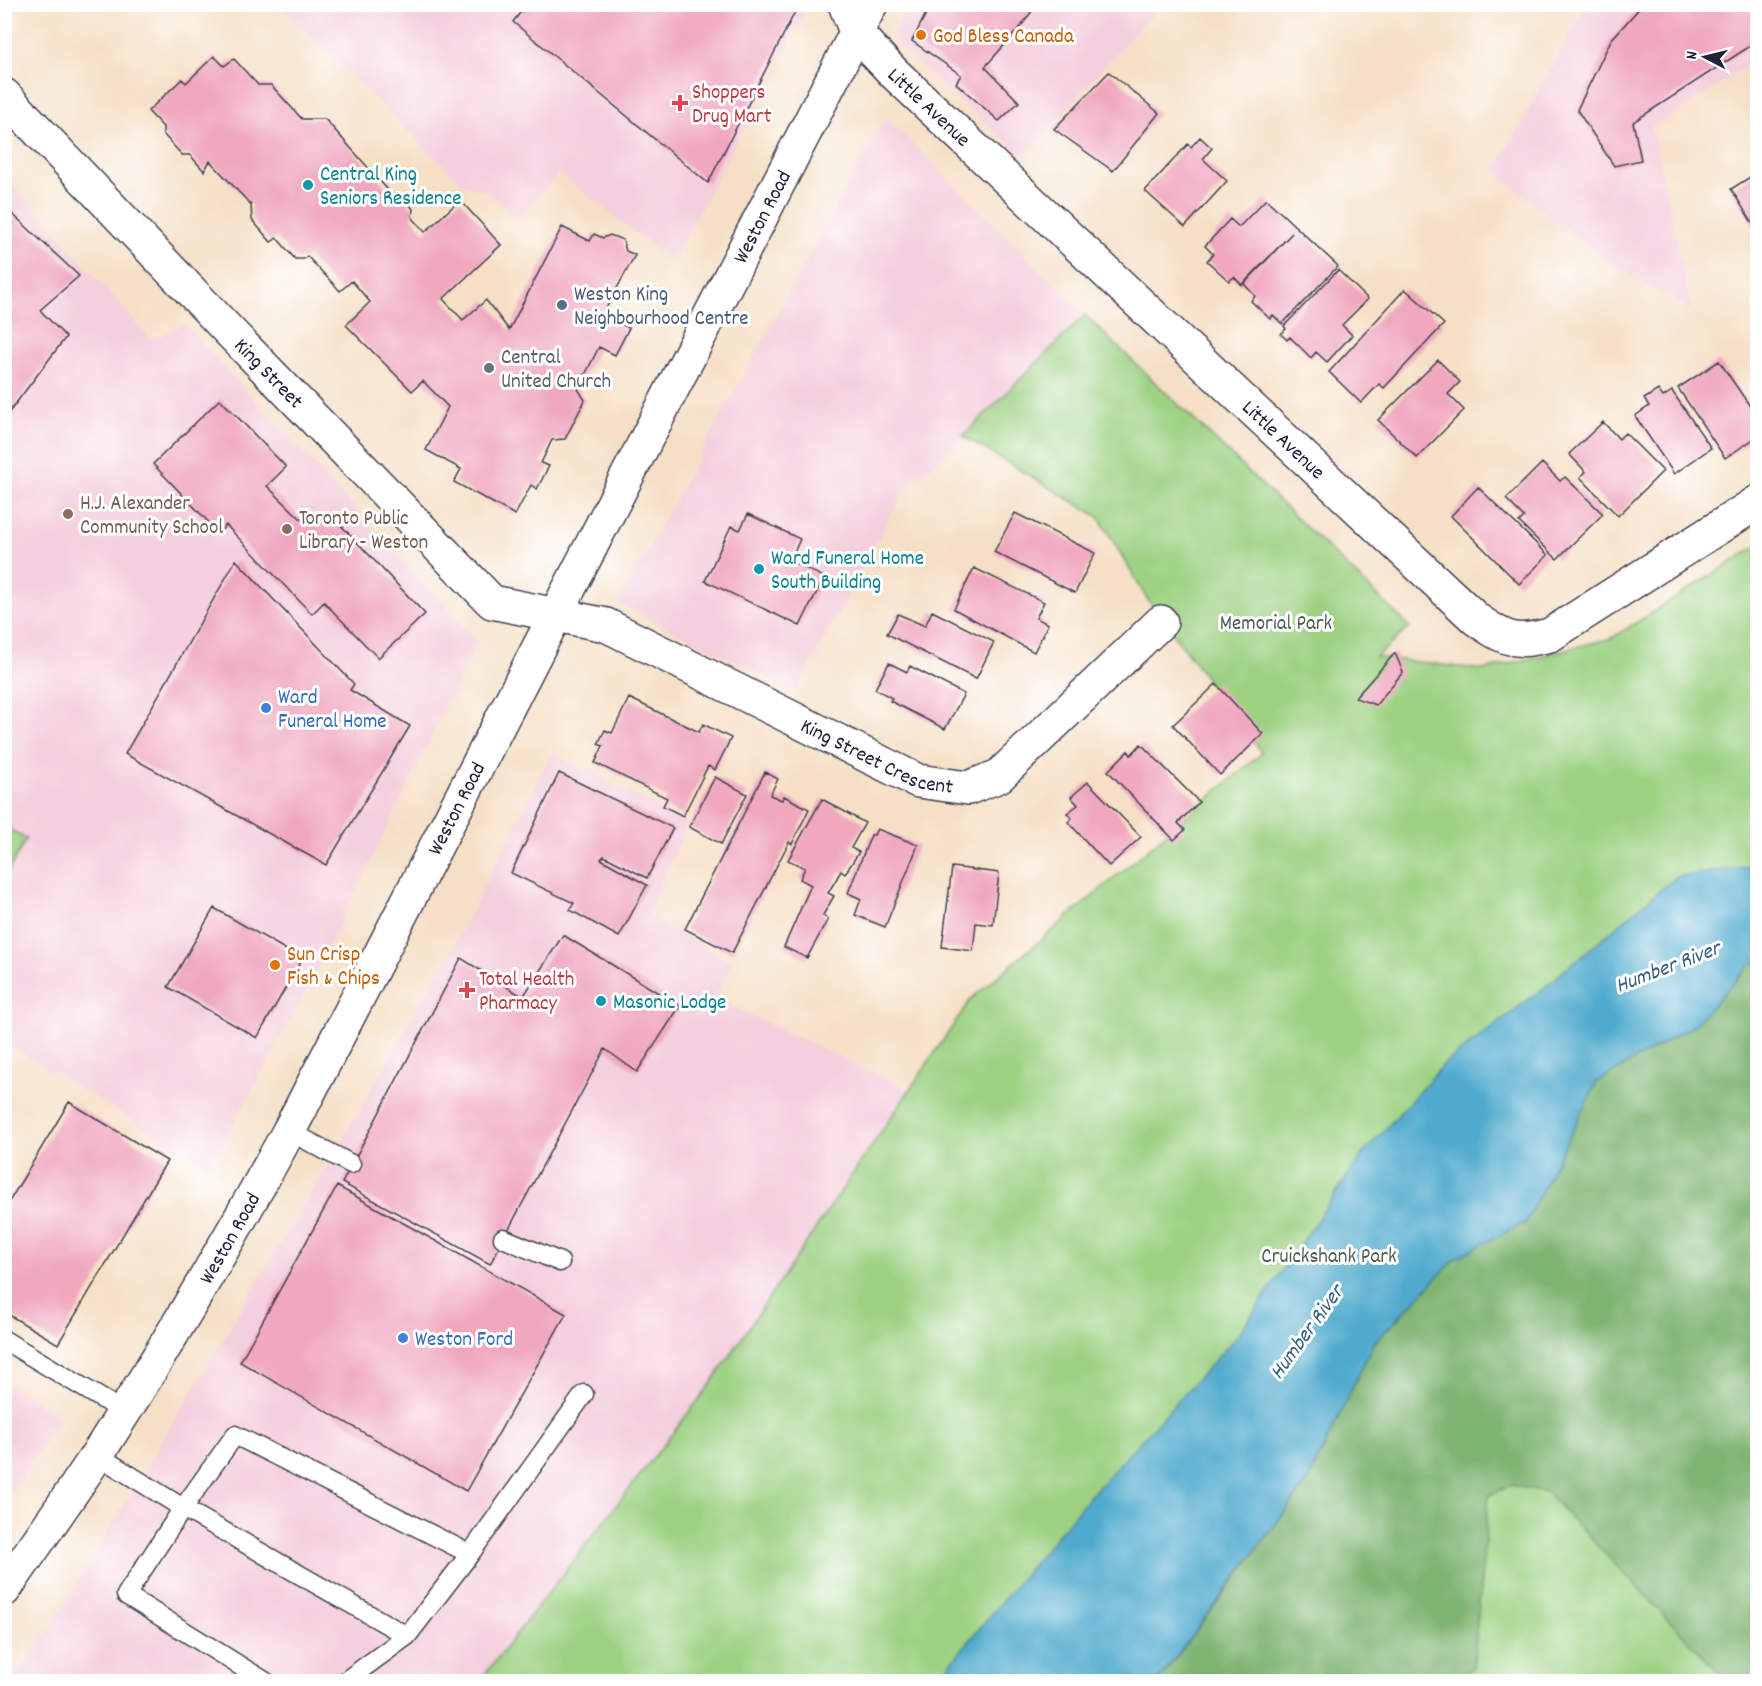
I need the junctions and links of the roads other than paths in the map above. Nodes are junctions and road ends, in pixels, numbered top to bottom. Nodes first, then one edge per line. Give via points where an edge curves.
1 (871, 4) edge
2 (851, 19) edge
3 (4, 95) edge
4 (1758, 502) edge
5 (555, 615) junction
6 (1161, 622) dead end
7 (289, 1131) junction
8 (351, 1164) dead end
9 (503, 1238) dead end
10 (560, 1262) dead end
11 (4, 1340) edge
12 (584, 1394) dead end
13 (124, 1412) junction
14 (97, 1455) junction
15 (183, 1508) junction
16 (470, 1554) junction
17 (4, 1590) edge
18 (407, 1636) junction
19 (266, 1682) edge
20 (344, 1682) edge

1 - 2 street, Weston Road
2 - 4 street, Little Avenue via 894,73 1493,631 1511,639 1550,635
2 - 5 street, Weston Road
3 - 5 street, King Street via 492,602
5 - 6 street, King Street Crescent via 606,625 918,781 968,788 999,776
5 - 7 street, Weston Road
7 - 8 lane
7 - 13 street, Weston Road via 201,1287
9 - 10 lane
11 - 13 lane
12 - 16 lane
13 - 14 street, Weston Road
14 - 15 lane
14 - 17 street, Weston Road
15 - 16 lane via 236,1435
15 - 18 lane
15 - 19 lane via 126,1594
16 - 18 lane
18 - 20 lane

